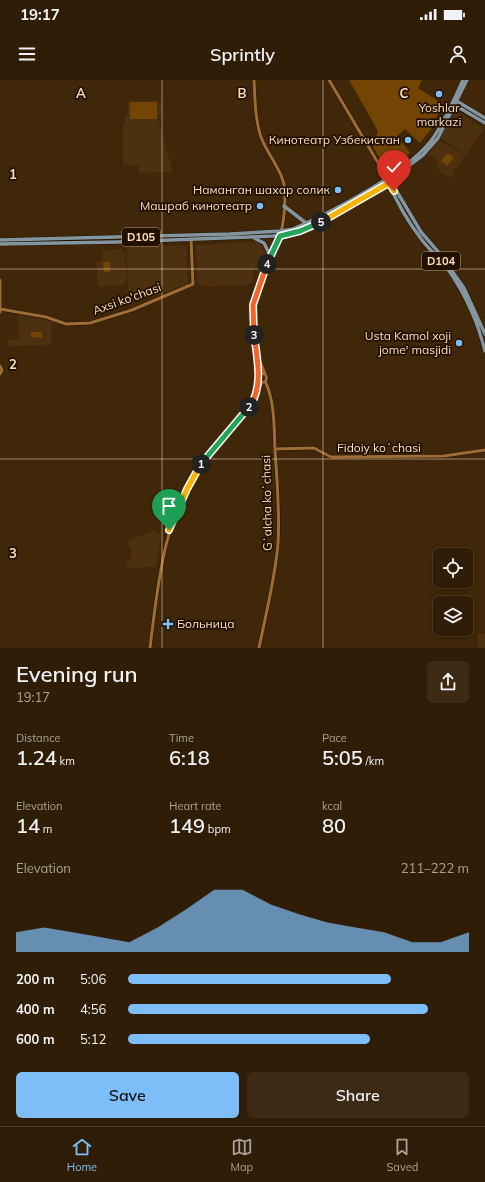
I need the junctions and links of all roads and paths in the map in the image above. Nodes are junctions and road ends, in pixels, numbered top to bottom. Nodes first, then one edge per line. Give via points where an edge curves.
1 (254, 80) edge
2 (329, 80) edge
3 (464, 80) edge
4 (467, 80) edge
5 (459, 103) junction
6 (453, 104) junction
7 (452, 110) junction
8 (485, 118) edge
9 (485, 123) edge
10 (432, 143) junction
11 (387, 178) junction
12 (390, 182) junction
13 (284, 206) junction
14 (306, 223) junction
15 (281, 234) junction
16 (254, 237) junction
17 (0, 240) edge
18 (191, 240) junction
19 (0, 244) edge
20 (271, 257) junction
21 (0, 280) edge
22 (0, 310) edge
23 (485, 334) edge
24 (485, 351) edge
25 (257, 354) junction
26 (0, 366) edge
27 (0, 374) edge
28 (266, 374) junction
29 (258, 377) junction
30 (263, 382) junction
31 (260, 389) junction
32 (269, 390) junction
33 (256, 395) junction
34 (275, 449) junction
35 (485, 450) edge
36 (150, 648) edge
37 (259, 648) edge

1 - 13 main road via 258,126 282,180 285,191
2 - 11 main road
3 - 5 main road
4 - 5 main road via 459,96
5 - 6 main road
5 - 6 main road, D105
5 - 7 main road
5 - 8 main road
5 - 9 main road
6 - 7 main road, D105
6 - 10 main road, D105
7 - 10 main road, D105
10 - 11 main road, D105
10 - 12 main road, D105
11 - 12 main road, D104
11 - 14 main road, D105
12 - 15 main road, D105 via 314,225 300,231
12 - 23 main road, D104 via 421,232 464,288
12 - 24 main road, D104 via 414,228 449,272 467,300
13 - 14 main road
13 - 15 main road
14 - 15 main road, D105
15 - 16 main road, D105
15 - 17 main road, D105
15 - 20 main road
16 - 18 main road, D105
16 - 20 main road via 264,243
18 - 19 main road, D105
18 - 22 main road, Axsi ko'chasi via 193,284 132,310 90,322 66,324 46,317
20 - 25 main road via 253,305
21 - 22 main road
25 - 28 main road
25 - 29 main road
26 - 27 main road
28 - 29 main road via 261,373
28 - 30 main road
29 - 30 main road
29 - 33 main road
30 - 31 main road
30 - 32 main road, Gʻalcha koʻchasi
31 - 32 main road
31 - 33 main road
32 - 34 main road, Gʻalcha koʻchasi
33 - 36 main road via 194,475 169,530
34 - 35 main road, Fidoiy koʻchasi via 310,448 329,457 444,456
34 - 37 main road, Gʻalcha koʻchasi via 278,542

